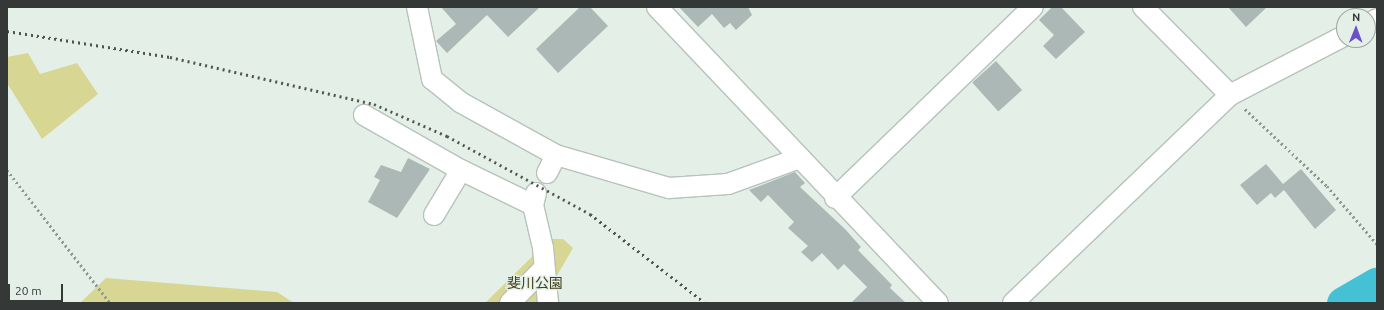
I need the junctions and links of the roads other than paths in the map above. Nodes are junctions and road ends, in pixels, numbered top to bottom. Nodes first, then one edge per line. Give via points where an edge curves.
1 (417, 7) edge
2 (657, 7) edge
3 (1033, 7) edge
4 (1143, 7) edge
5 (1336, 40) edge
6 (1230, 95) junction
7 (364, 115) dead end
8 (556, 155) junction
9 (797, 159) junction
10 (461, 170) junction
11 (546, 173) dead end
12 (835, 198) junction
13 (434, 215) dead end
14 (544, 268) junction
15 (510, 303) edge
16 (548, 303) edge
17 (938, 303) edge
18 (1013, 303) edge

1 - 8 street via 432,79 460,102
2 - 9 street
3 - 12 street
4 - 6 street
5 - 6 street
6 - 18 street
7 - 10 street
8 - 9 street via 669,188 728,184
8 - 11 street
9 - 12 street
10 - 13 street
10 - 14 street via 535,199 544,248
12 - 17 street
14 - 15 street
14 - 16 street

